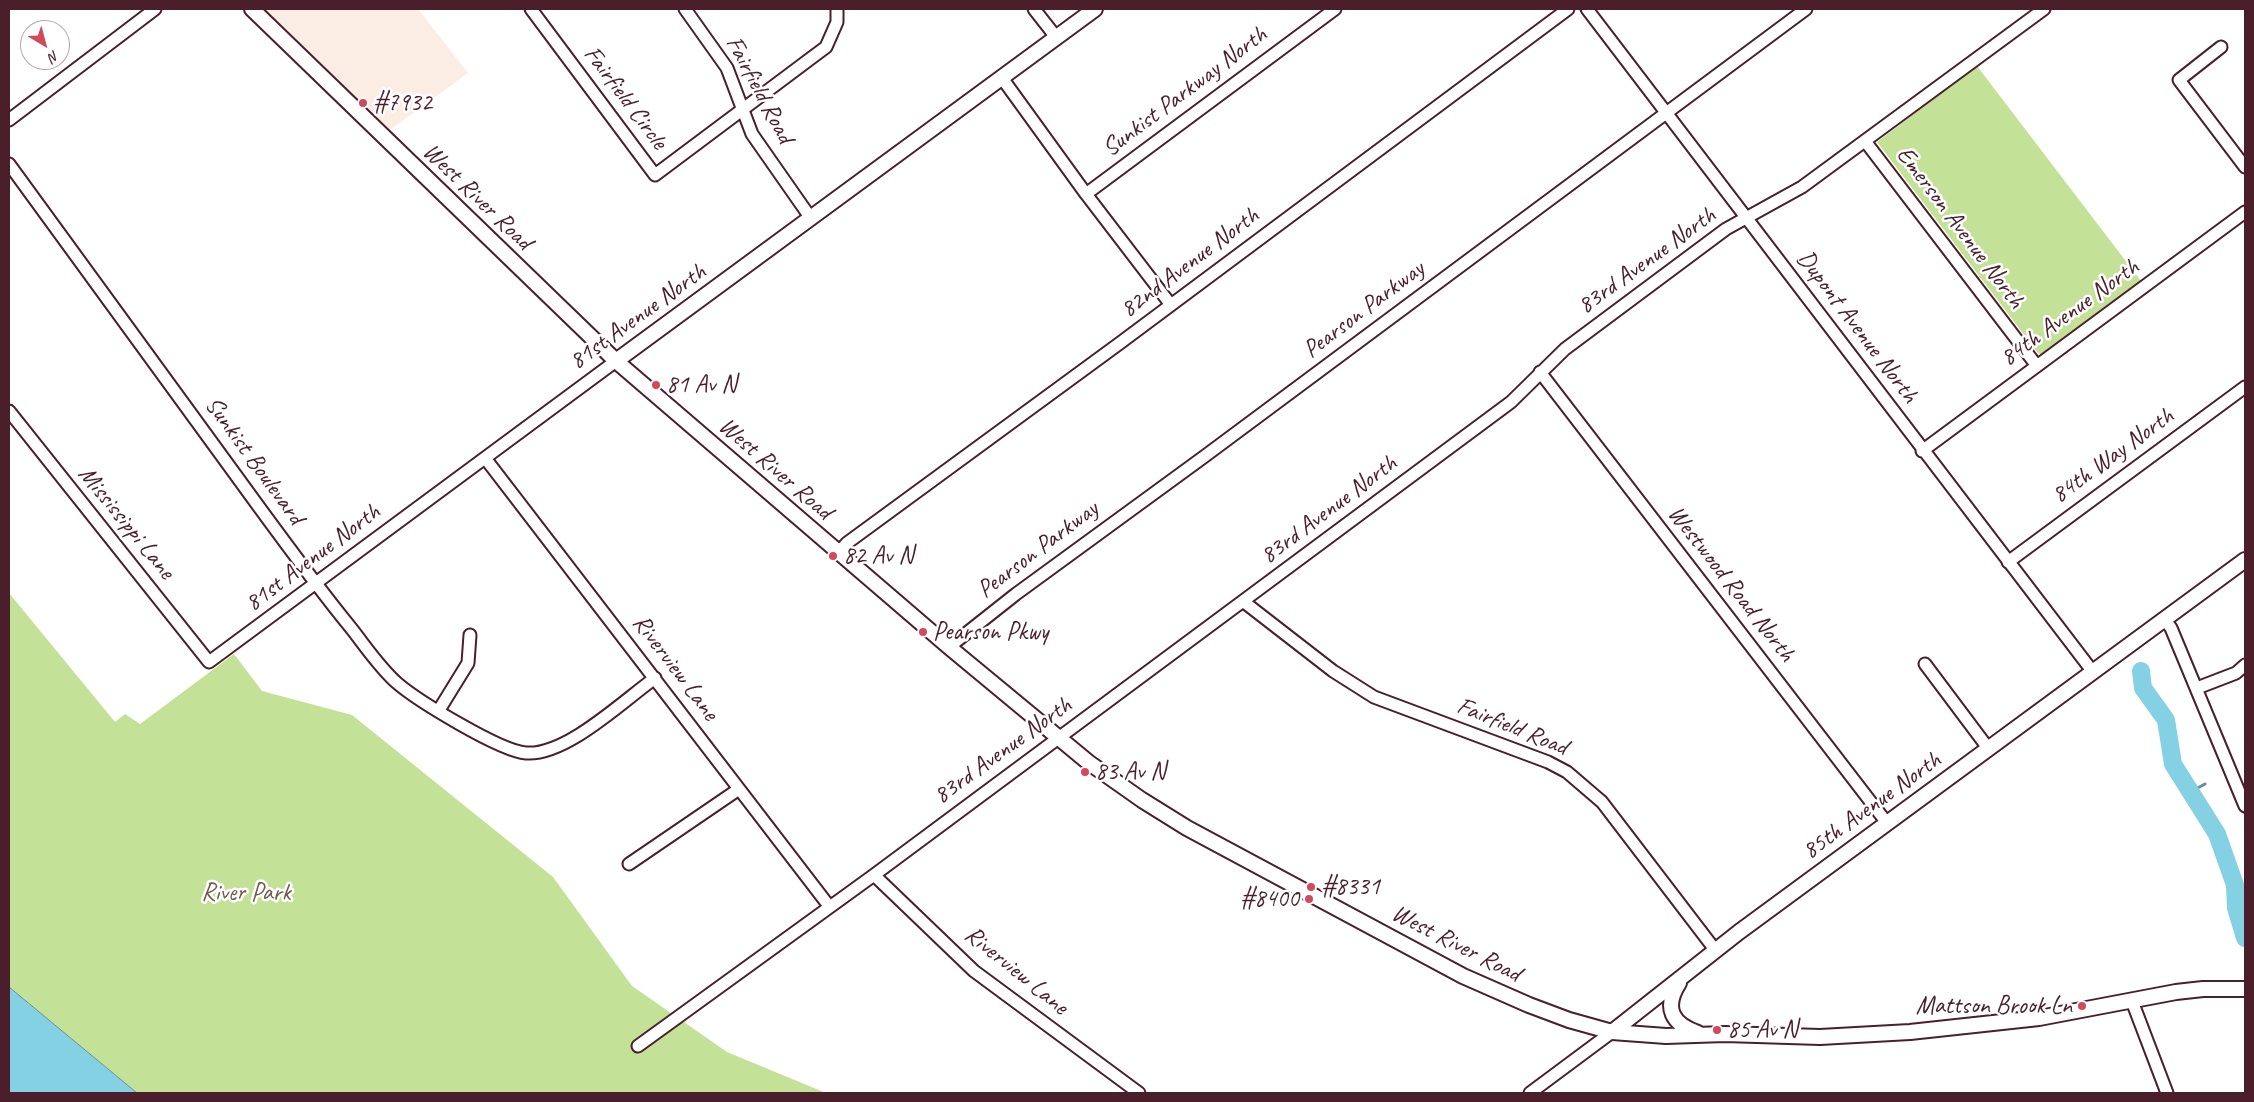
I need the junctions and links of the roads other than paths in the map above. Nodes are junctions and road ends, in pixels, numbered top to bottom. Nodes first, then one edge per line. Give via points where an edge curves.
1 (155, 9) edge
2 (252, 9) edge
3 (531, 9) edge
4 (685, 9) edge
5 (837, 9) edge
6 (1034, 9) edge
7 (1095, 9) edge
8 (1335, 9) edge
9 (1568, 9) edge
10 (1587, 9) edge
11 (1806, 9) edge
12 (2044, 9) edge
13 (1056, 38) junction
14 (2221, 47) dead end
15 (1002, 78) junction
16 (742, 110) junction
17 (1666, 113) junction
18 (9, 120) edge
19 (1865, 141) junction
20 (9, 164) edge
21 (2245, 167) edge
22 (1086, 194) junction
23 (2245, 212) edge
24 (810, 217) junction
25 (1745, 218) junction
26 (1171, 304) junction
27 (616, 361) junction
28 (2037, 366) junction
29 (1540, 372) junction
30 (2245, 387) edge
31 (9, 411) edge
32 (1922, 450) junction
33 (485, 458) junction
34 (839, 552) junction
35 (2245, 560) edge
36 (2008, 562) junction
37 (316, 584) junction
38 (1244, 602) junction
39 (2165, 620) junction
40 (470, 635) dead end
41 (949, 647) junction
42 (209, 662) joint
43 (1924, 664) dead end
44 (2245, 665) edge
45 (2093, 672) junction
46 (655, 678) junction
47 (2197, 688) junction
48 (440, 710) junction
49 (1058, 738) junction
50 (1988, 748) junction
51 (528, 753) junction
52 (528, 766) dead end
53 (740, 789) junction
54 (2245, 806) edge
55 (1887, 823) junction
56 (629, 864) dead end
57 (874, 874) junction
58 (829, 906) junction
59 (1716, 951) junction
60 (1682, 979) junction
61 (2245, 989) edge
62 (2132, 1001) junction
63 (1612, 1032) junction
64 (1702, 1034) junction
65 (638, 1046) dead end
66 (1139, 1093) edge
67 (1530, 1093) edge
68 (2167, 1093) edge

1 - 18 street
2 - 27 street, West River Road
3 - 16 street, Fairfield Circle via 655,175
4 - 16 street, Fairfield Road via 727,68
5 - 16 street via 837,22 826,47
6 - 13 street
7 - 13 street, 81st Avenue North
8 - 22 street, Sunkist Parkway North
9 - 26 street, 82nd Avenue North
10 - 17 street, Dupont Avenue North
11 - 17 street, Pearson Parkway
12 - 19 street, 83rd Avenue North
13 - 15 street, 81st Avenue North
14 - 21 street via 2179,80
15 - 22 street
15 - 24 street, 81st Avenue North
16 - 24 street, Fairfield Road via 757,142
17 - 25 street, Dupont Avenue North
17 - 41 street, Pearson Parkway via 1206,456 1039,576
19 - 25 street, 83rd Avenue North via 1802,186
19 - 28 street, Emerson Avenue North
20 - 37 street, Sunkist Boulevard
22 - 26 street
23 - 28 street, 84th Avenue North
24 - 27 street, 81st Avenue North
25 - 29 street, 83rd Avenue North via 1565,349
25 - 32 street, Dupont Avenue North
26 - 34 street, 82nd Avenue North
27 - 33 street, 81st Avenue North
27 - 34 street, West River Road
28 - 32 street, 84th Avenue North
29 - 38 street, 83rd Avenue North via 1511,402
29 - 55 street, Westwood Road North
30 - 36 street, 84th Way North
31 - 42 street, Mississippi Lane
32 - 36 street, Dupont Avenue North
33 - 37 street, 81st Avenue North
33 - 46 street, Riverview Lane
34 - 41 street, West River Road
35 - 39 street, 85th Avenue North
36 - 45 street, Dupont Avenue North
37 - 42 street, 81st Avenue North
37 - 48 street, Sunkist Boulevard via 384,669 412,694
38 - 49 street, 83rd Avenue North
38 - 59 street, Fairfield Road via 1333,671 1374,697 1567,772 1602,802
39 - 45 street, 85th Avenue North
39 - 47 street
40 - 48 street via 468,663
41 - 49 street, West River Road
43 - 50 street
44 - 47 street via 2236,673
45 - 50 street, 85th Avenue North
46 - 51 street, Sunkist Boulevard via 574,739 542,753
46 - 53 street, Riverview Lane
47 - 54 street
48 - 51 street, Sunkist Boulevard via 509,750
49 - 57 street, 83rd Avenue North
49 - 63 street, West River Road via 1142,800 1187,828 1432,960 1549,1013
50 - 55 street, 85th Avenue North
51 - 52 street
53 - 56 street
53 - 58 street, Riverview Lane
55 - 59 street, 85th Avenue North
57 - 58 street, 83rd Avenue North
57 - 66 street, Riverview Lane via 974,971
58 - 65 street, 83rd Avenue North
59 - 60 street, 85th Avenue North
60 - 63 street, 85th Avenue North
60 - 64 street via 1672,995 1672,1014 1681,1026
61 - 62 street, West River Road via 2203,989
62 - 64 street, West River Road via 2024,1020 1910,1032 1820,1038
62 - 68 street
63 - 64 street, West River Road via 1666,1036
63 - 67 street, 85th Avenue North

